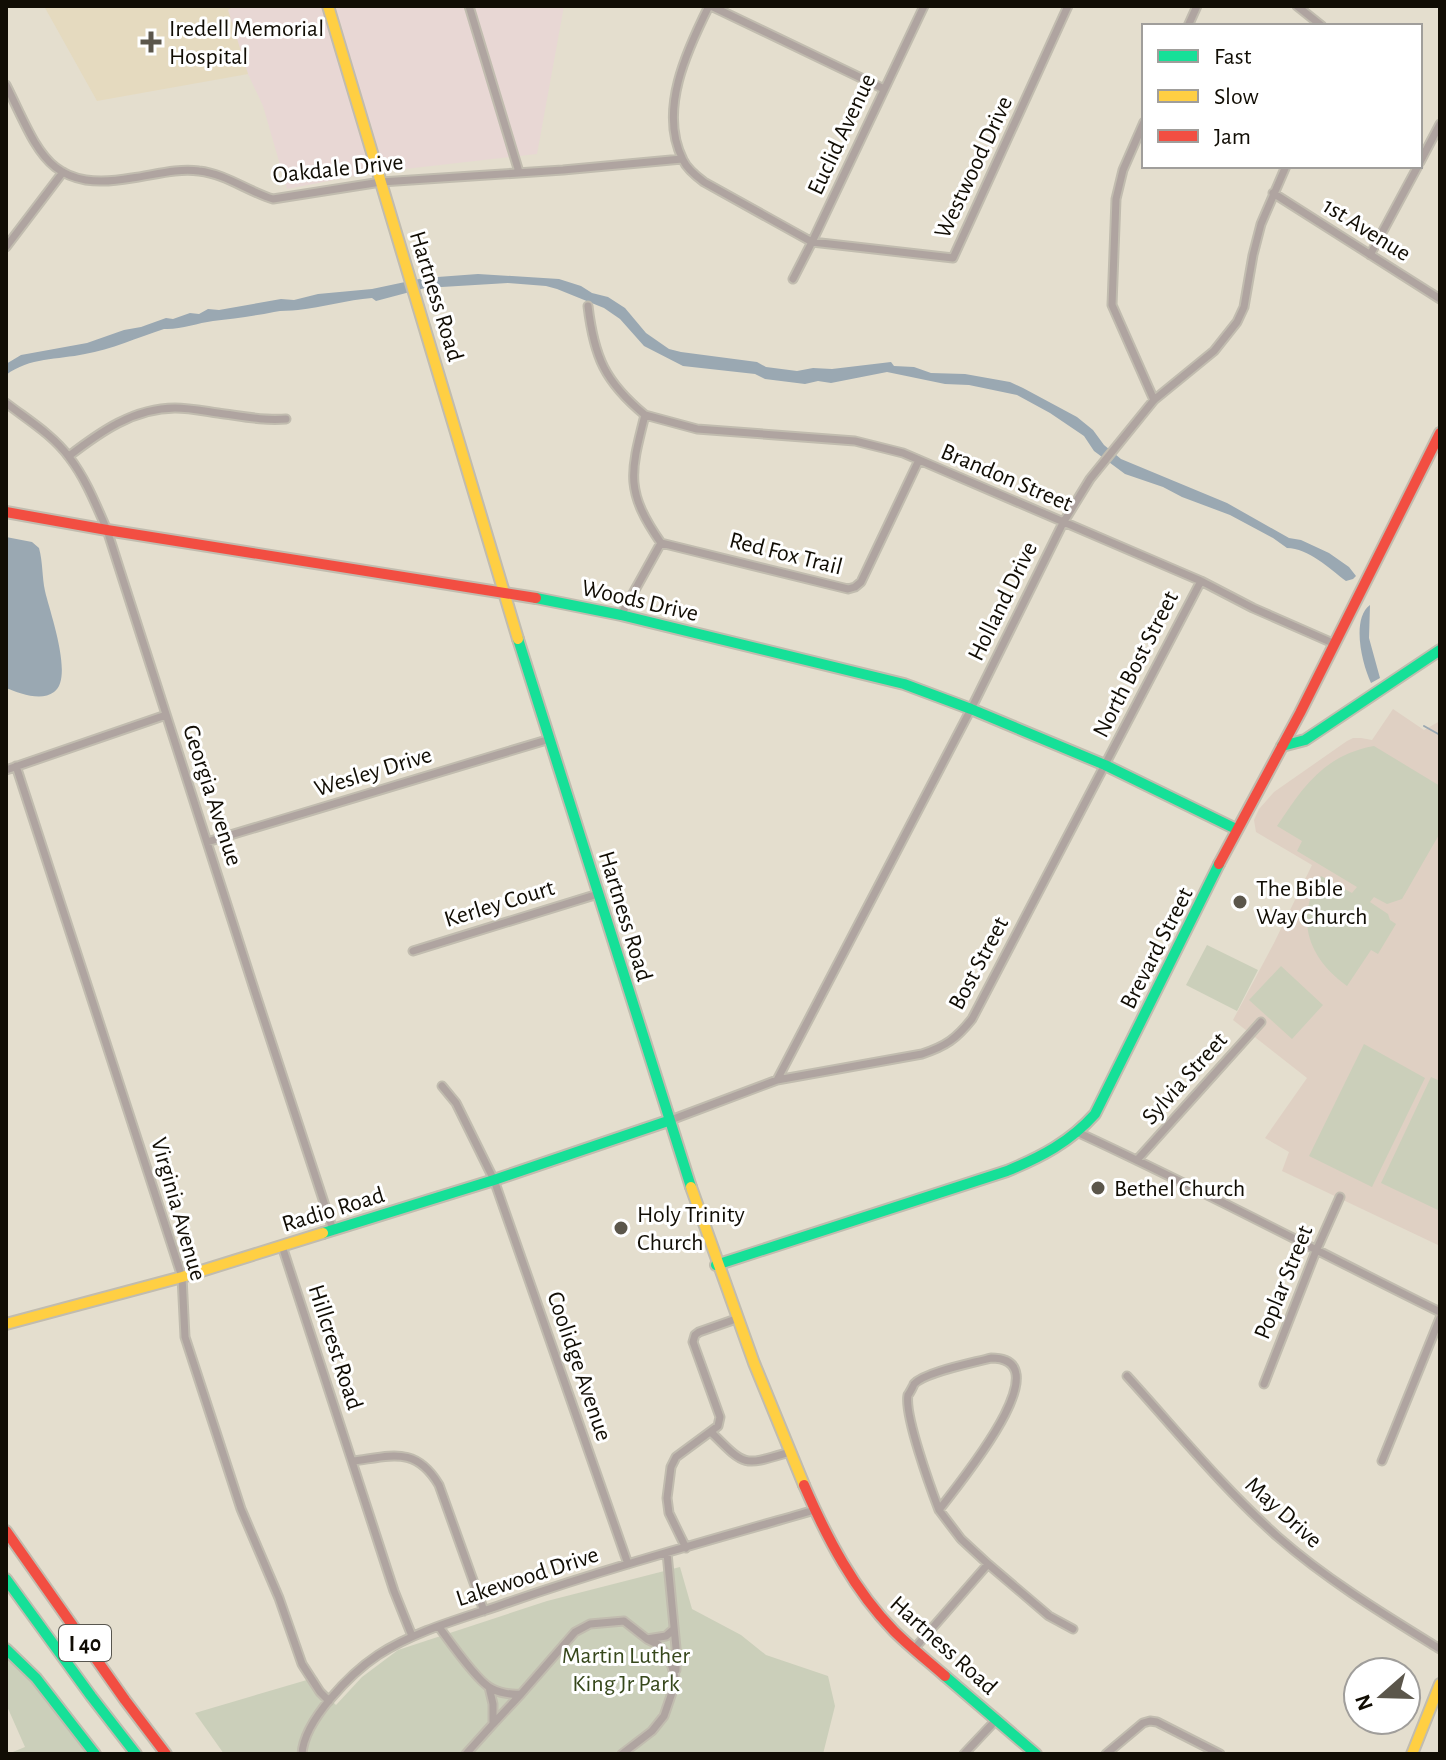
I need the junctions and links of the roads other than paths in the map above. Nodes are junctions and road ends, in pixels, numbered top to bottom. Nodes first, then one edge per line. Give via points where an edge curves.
1 (328, 6) edge
2 (469, 6) edge
3 (710, 6) edge
4 (924, 6) edge
5 (1068, 6) edge
6 (1297, 6) edge
7 (1320, 24) edge
8 (6, 85) edge
9 (884, 89) junction
10 (1440, 124) edge
11 (1142, 127) edge
12 (1422, 158) edge
13 (682, 159) junction
14 (1285, 168) edge
15 (1417, 168) edge
16 (63, 172) junction
17 (519, 172) junction
18 (381, 182) junction
19 (1273, 193) junction
20 (812, 242) junction
21 (6, 247) edge
22 (1370, 255) junction
23 (793, 279) dead end
24 (1440, 299) edge
25 (588, 306) dead end
26 (1154, 400) junction
27 (6, 403) edge
28 (645, 415) junction
29 (286, 419) dead end
30 (1440, 433) edge
31 (69, 456) junction
32 (919, 460) junction
33 (6, 512) edge
34 (1063, 523) junction
35 (107, 530) junction
36 (661, 543) junction
37 (1201, 581) junction
38 (504, 592) junction
39 (621, 615) junction
40 (1335, 644) junction
41 (1440, 650) edge
42 (971, 709) junction
43 (166, 715) junction
44 (550, 739) junction
45 (1282, 746) junction
46 (1105, 765) junction
47 (16, 766) junction
48 (6, 770) edge
49 (1236, 829) junction
50 (207, 842) junction
51 (598, 894) junction
52 (413, 951) dead end
53 (1261, 1022) dead end
54 (777, 1080) junction
55 (442, 1086) dead end
56 (668, 1121) junction
57 (1079, 1133) junction
58 (1137, 1160) junction
59 (494, 1180) junction
60 (1340, 1197) dead end
61 (333, 1230) junction
62 (282, 1246) junction
63 (1316, 1251) junction
64 (716, 1265) junction
65 (182, 1277) junction
66 (1440, 1312) edge
67 (1440, 1318) edge
68 (736, 1319) junction
69 (6, 1323) edge
70 (1127, 1376) dead end
71 (1264, 1384) dead end
72 (711, 1432) junction
73 (790, 1452) junction
74 (353, 1461) junction
75 (1382, 1461) dead end
76 (815, 1510) junction
77 (939, 1510) junction
78 (6, 1531) edge
79 (686, 1548) junction
80 (667, 1553) junction
81 (628, 1564) junction
82 (988, 1564) junction
83 (6, 1579) edge
84 (484, 1611) junction
85 (439, 1627) junction
86 (674, 1629) junction
87 (1073, 1629) dead end
88 (412, 1636) junction
89 (647, 1639) junction
90 (6, 1649) edge
91 (914, 1649) junction
92 (1440, 1649) edge
93 (676, 1681) junction
94 (1440, 1684) edge
95 (489, 1687) junction
96 (521, 1694) junction
97 (329, 1701) junction
98 (997, 1719) junction
99 (493, 1724) junction
100 (95, 1754) edge
101 (136, 1754) edge
102 (166, 1754) edge
103 (302, 1754) edge
104 (466, 1754) edge
105 (622, 1754) edge
106 (964, 1754) edge
107 (1036, 1754) edge
108 (1106, 1754) edge
109 (1220, 1754) edge
110 (1412, 1754) edge

1 - 18 main road, Hartness Road
2 - 17 street
3 - 9 street
3 - 13 street via 697,29 674,105
4 - 9 street, Euclid Avenue
5 - 20 street, Westwood Drive via 953,258
6 - 7 street
8 - 16 street via 35,142
9 - 20 street, Euclid Avenue
10 - 12 street
11 - 26 street via 1118,184 1112,305
13 - 17 street, Oakdale Drive
13 - 20 street via 704,182
14 - 19 street, Holland Drive
15 - 22 street
16 - 18 street, Oakdale Drive via 87,182 110,182 198,170 273,199
16 - 21 street
17 - 18 street, Oakdale Drive
18 - 38 main road, Hartness Road
19 - 22 street, 1st Avenue
19 - 26 street, Holland Drive via 1237,322 1214,351
20 - 23 street, Euclid Avenue
22 - 24 street, 1st Avenue
25 - 28 street via 606,374
26 - 34 street, Holland Drive via 1090,479
27 - 31 street, Georgia Avenue
28 - 32 street, Brandon Street via 697,429 855,441
28 - 36 street via 633,461 636,499
29 - 31 street via 185,408 146,412 94,437
30 - 40 main road, Brevard Street
31 - 35 street, Georgia Avenue
32 - 34 street, Brandon Street
32 - 36 street, Red Fox Trail via 855,587
33 - 35 main road, Woods Drive
34 - 37 street, Brandon Street
34 - 42 street, Holland Drive
35 - 38 main road, Woods Drive
35 - 43 street, Georgia Avenue
36 - 39 street
37 - 40 street, Brandon Street
37 - 46 street, North Bost Street
38 - 39 main road, Woods Drive
38 - 44 main road, Hartness Road
39 - 42 main road, Woods Drive via 904,684
40 - 45 main road, Brevard Street
41 - 45 main road via 1305,740
42 - 46 main road, Woods Drive
42 - 54 street, Holland Drive
43 - 47 street
43 - 50 street, Georgia Avenue
44 - 50 street, Wesley Drive
44 - 51 main road, Hartness Road
45 - 49 main road, Brevard Street
46 - 49 main road, Woods Drive
46 - 54 street, Bost Street via 959,1036 922,1054
47 - 48 street
47 - 65 street, Virginia Avenue
49 - 57 main road, Brevard Street via 1095,1114
50 - 61 street, Georgia Avenue
51 - 52 street, Kerley Court
51 - 56 main road, Hartness Road
53 - 58 street, Sylvia Street
54 - 56 street, Bost Street
55 - 59 street, Coolidge Avenue via 456,1103
56 - 59 main road, Radio Road
56 - 64 main road, Hartness Road
57 - 58 street
57 - 64 main road, Brevard Street via 1007,1171
58 - 63 street
59 - 61 main road, Radio Road
59 - 81 street, Coolidge Avenue
60 - 63 street, Poplar Street
61 - 62 main road, Radio Road
62 - 65 main road, Radio Road
62 - 74 street, Hillcrest Road
63 - 66 street
63 - 71 street, Poplar Street
64 - 68 main road, Hartness Road
65 - 69 main road, Radio Road
65 - 97 street, Virginia Avenue via 185,1337 241,1509 302,1664
67 - 75 street
68 - 72 street via 693,1339 720,1417
68 - 73 main road, Hartness Road
70 - 92 street, May Drive via 1279,1538
72 - 73 street via 746,1461
72 - 79 street via 676,1457 671,1467 669,1513
73 - 76 main road, Hartness Road
74 - 84 street via 397,1456 430,1469
74 - 88 street, Hillcrest Road
76 - 79 street, Lakewood Drive
76 - 91 main road, Hartness Road via 856,1586
77 - 77 street via 999,1428 1018,1375 1003,1358 927,1376 908,1395 914,1434
77 - 82 street
78 - 102 main road, I 40
79 - 80 street, Lakewood Drive
80 - 81 street, Lakewood Drive
80 - 86 street
81 - 84 street, Lakewood Drive
82 - 87 street via 1049,1616
82 - 91 street
83 - 101 main road, I 40
84 - 85 street, Lakewood Drive
85 - 88 street, Lakewood Drive
85 - 95 street
86 - 89 street
86 - 93 street
88 - 97 street, Lakewood Drive via 377,1656
89 - 93 street via 670,1660
89 - 96 street via 624,1621 590,1624 575,1632
90 - 100 main road via 36,1678
91 - 98 main road, Hartness Road
93 - 105 street via 664,1716
94 - 110 main road
95 - 96 street
95 - 99 street
96 - 99 street
97 - 103 street, Lakewood Drive via 310,1728
98 - 106 street
98 - 107 main road, Hartness Road
99 - 104 street
108 - 109 street via 1150,1721

